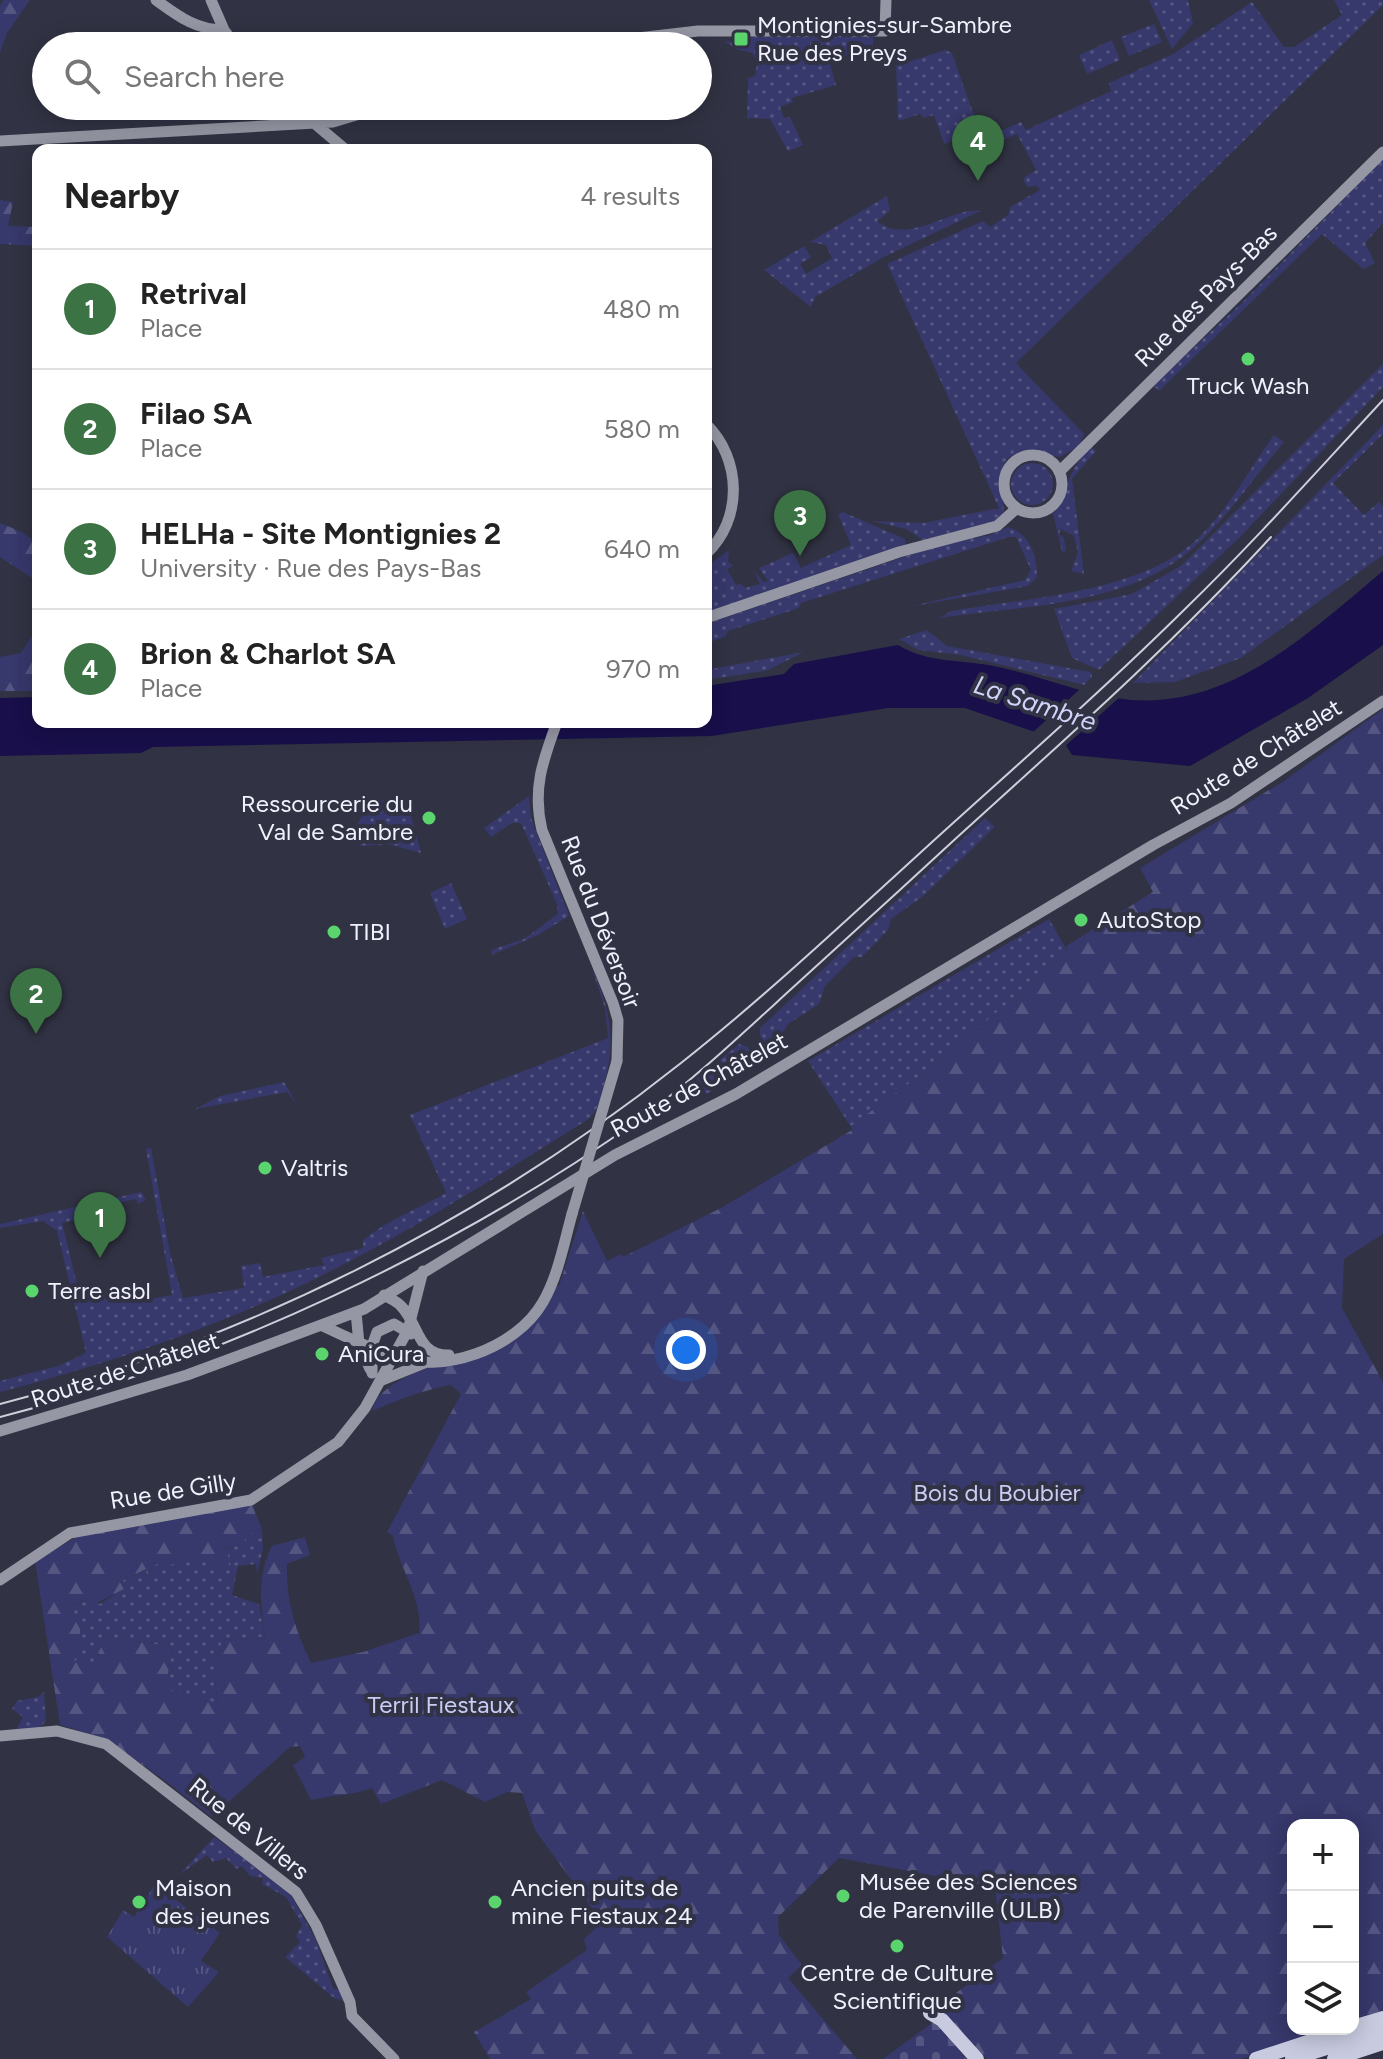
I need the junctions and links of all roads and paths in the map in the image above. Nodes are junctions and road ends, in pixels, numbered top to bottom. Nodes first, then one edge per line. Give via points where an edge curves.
1 (156, 0) edge
2 (211, 0) edge
3 (886, 0) edge
4 (224, 30) joint
5 (687, 32) edge
6 (340, 120) edge
7 (310, 122) junction
8 (0, 141) edge
9 (338, 144) edge
10 (1383, 152) edge
11 (712, 433) edge
12 (1059, 472) junction
13 (1016, 509) junction
14 (712, 546) edge
15 (712, 616) edge
16 (1383, 701) edge
17 (555, 728) edge
18 (423, 1271) junction
19 (384, 1295) junction
20 (356, 1312) junction
21 (323, 1326) junction
22 (410, 1326) junction
23 (359, 1344) junction
24 (372, 1346) junction
25 (493, 1346) junction
26 (392, 1357) junction
27 (428, 1362) junction
28 (376, 1377) junction
29 (0, 1431) edge
30 (0, 1580) edge
31 (0, 1736) edge
32 (930, 2013) dead end
33 (1383, 2018) edge
34 (1359, 2025) edge
35 (1383, 2030) edge
36 (1329, 2035) edge
37 (1383, 2043) edge
38 (1270, 2055) edge
39 (394, 2059) edge
40 (977, 2059) edge
41 (1256, 2059) edge
42 (1292, 2059) edge
43 (1334, 2059) edge

1 - 4 main road via 191,24
2 - 4 main road
3 - 5 main road via 885,31
6 - 7 main road
7 - 8 main road
7 - 9 main road
10 - 12 main road, Rue des Pays-Bas
11 - 14 main road via 725,451 734,484 724,531
12 - 13 main road via 1062,490 1053,506 1035,514
12 - 13 main road via 1036,455 1010,465 1004,493
13 - 15 main road via 997,526
16 - 18 main road, Route de Châtelet via 1231,803 736,1094 615,1155
17 - 25 main road, Rue du Déversoir, bridge via 541,765 536,807 618,1020 617,1061 551,1285 535,1316
18 - 19 main road, Route de Châtelet
18 - 22 main road
19 - 20 main road, Route de Châtelet
19 - 22 main road, Rue du Déversoir via 401,1306
20 - 21 main road, Route de Châtelet
20 - 23 main road
21 - 23 main road, Rue du Déversoir
21 - 29 main road, Route de Châtelet via 187,1375
22 - 24 main road via 385,1326
22 - 25 main road, Rue du Déversoir via 423,1346 444,1356
22 - 26 main road, Rue de Gilly
23 - 24 main road, Rue du Déversoir
23 - 28 main road
24 - 26 main road, Rue du Déversoir
24 - 28 main road
25 - 27 main road, Rue du Déversoir
26 - 27 main road, Rue du Déversoir
26 - 28 main road, Rue de Gilly
27 - 28 main road
28 - 30 main road, Rue de Gilly via 355,1424 338,1442 251,1500 70,1533
31 - 39 main road, Rue de Villers via 57,1731 106,1744 296,1892 327,1950 352,2016
32 - 40 highway
33 - 34 highway
35 - 42 highway
36 - 38 highway
37 - 43 highway
38 - 41 highway

